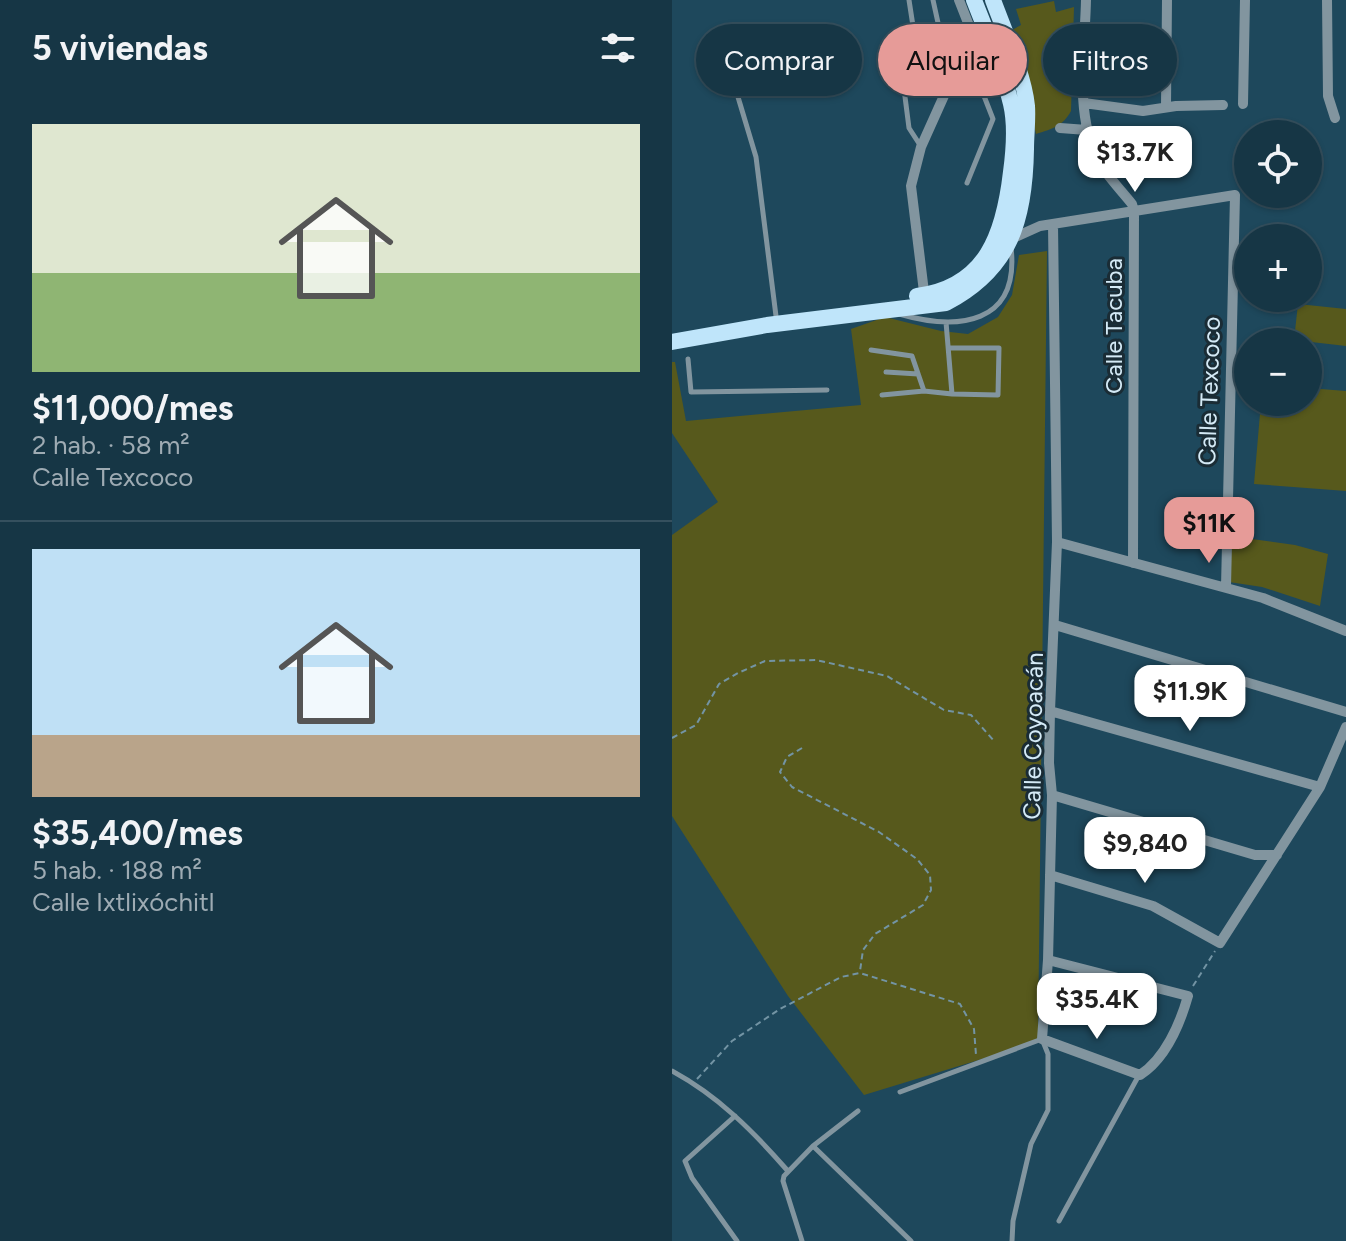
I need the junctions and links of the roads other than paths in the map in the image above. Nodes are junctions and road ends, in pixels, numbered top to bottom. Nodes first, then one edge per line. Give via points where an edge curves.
1 (909, 0) edge
2 (933, 0) edge
3 (959, 0) edge
4 (974, 0) edge
5 (993, 0) edge
6 (1086, 0) edge
7 (1167, 0) edge
8 (1245, 0) edge
9 (1327, 0) edge
10 (913, 24) edge
11 (938, 24) edge
12 (968, 24) edge
13 (738, 96) edge
14 (905, 96) edge
15 (944, 96) edge
16 (984, 96) edge
17 (1084, 103) junction
18 (1243, 104) dead end
19 (1223, 105) dead end
20 (1166, 106) junction
21 (1335, 118) dead end
22 (1060, 128) dead end
23 (1087, 130) junction
24 (921, 147) junction
25 (967, 183) dead end
26 (1020, 211) junction
27 (1134, 211) junction
28 (1053, 224) junction
29 (1040, 226) junction
30 (1010, 241) junction
31 (926, 307) junction
32 (776, 316) junction
33 (946, 322) junction
34 (672, 330) edge
35 (672, 342) edge
36 (949, 348) junction
37 (871, 350) dead end
38 (688, 359) dead end
39 (886, 372) dead end
40 (918, 374) junction
41 (827, 390) dead end
42 (924, 391) junction
43 (952, 394) junction
44 (882, 395) dead end
45 (1057, 542) junction
46 (1133, 563) junction
47 (1226, 587) junction
48 (1055, 625) junction
49 (1346, 631) edge
50 (1050, 711) junction
51 (1346, 712) edge
52 (1346, 727) edge
53 (1320, 787) junction
54 (1052, 795) junction
55 (1277, 855) junction
56 (1050, 875) junction
57 (1048, 960) junction
58 (1042, 1039) junction
59 (672, 1071) edge
60 (1140, 1075) junction
61 (900, 1092) dead end
62 (858, 1111) dead end
63 (735, 1116) junction
64 (813, 1146) junction
65 (787, 1170) junction
66 (1059, 1221) dead end
67 (737, 1241) edge
68 (802, 1241) edge
69 (911, 1241) edge
70 (1012, 1241) edge

1 - 10 lane
2 - 11 lane
3 - 12 street
4 - 31 main road via 1012,106 1014,151 1007,209 993,248 968,277 933,294
5 - 26 main road via 1027,104
6 - 17 street
7 - 20 street
8 - 18 street
9 - 21 street via 1328,96
13 - 32 lane via 756,157
14 - 24 lane via 909,128
15 - 24 street
16 - 25 lane via 993,119
17 - 20 street via 1143,111
17 - 23 street
19 - 20 street
22 - 23 street
23 - 27 street via 1099,161
24 - 31 street via 911,186
26 - 29 street
26 - 30 main road
27 - 28 street
27 - 46 street, Calle Tacuba
27 - 47 street, Calle Texcoco via 1235,195
28 - 29 street
28 - 45 street, Calle Coyoacán
29 - 30 street
30 - 31 main road via 988,274 965,293
30 - 33 lane via 1010,278 998,305 975,320
31 - 32 main road
31 - 33 lane
31 - 35 main road
32 - 34 main road
33 - 36 lane
36 - 43 lane
36 - 43 lane via 999,348 998,395
37 - 40 lane via 912,356
38 - 41 lane via 691,392
39 - 40 lane
40 - 42 lane
42 - 43 lane
42 - 44 lane
45 - 46 street
45 - 48 street, Calle Coyoacán
46 - 47 street
47 - 49 street
48 - 50 street, Calle Coyoacán
48 - 51 street
50 - 53 street
50 - 54 street, Calle Coyoacán
52 - 53 street
53 - 55 street
54 - 55 street via 1255,855
54 - 56 street, Calle Coyoacán
55 - 56 street via 1220,943 1153,906
56 - 57 street, Calle Coyoacán
57 - 58 street, Calle Coyoacán
57 - 60 street via 1188,996 1155,1065
58 - 60 street
58 - 61 lane
58 - 70 lane, Calle Coyoacán via 1048,1054 1048,1110 1031,1144
59 - 63 lane
60 - 66 lane
62 - 64 lane
63 - 65 lane
63 - 67 lane via 685,1161
64 - 65 lane
64 - 69 lane
65 - 68 lane via 783,1181

